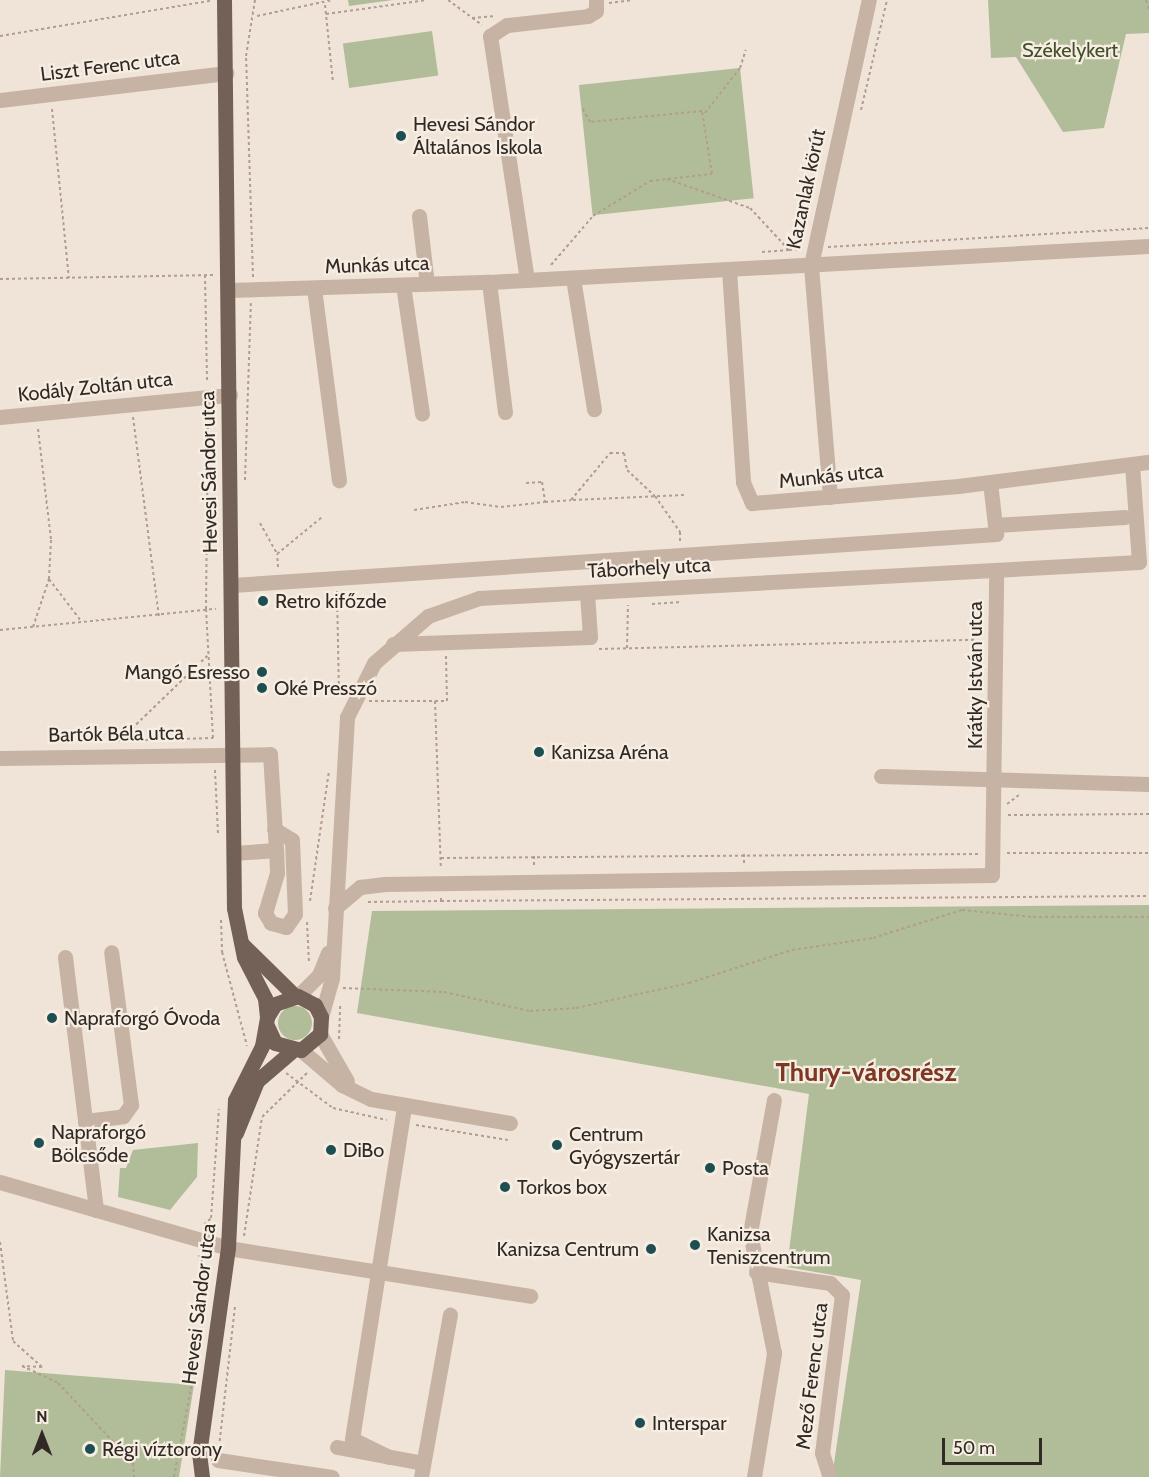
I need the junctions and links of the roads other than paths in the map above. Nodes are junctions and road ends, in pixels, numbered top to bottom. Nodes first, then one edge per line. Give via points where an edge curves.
1 (224, 0) edge
2 (596, 0) edge
3 (869, 0) edge
4 (226, 73) junction
5 (0, 100) edge
6 (419, 216) dead end
7 (1149, 246) edge
8 (812, 265) junction
9 (729, 270) junction
10 (573, 278) junction
11 (527, 280) junction
12 (489, 282) junction
13 (229, 283) junction
14 (427, 284) junction
15 (403, 285) junction
16 (314, 288) junction
17 (230, 395) junction
18 (594, 409) dead end
19 (505, 412) dead end
20 (422, 414) dead end
21 (0, 417) edge
22 (1149, 462) edge
23 (1132, 464) junction
24 (339, 480) dead end
25 (990, 482) junction
26 (830, 497) junction
27 (1125, 517) dead end
28 (995, 525) junction
29 (996, 570) junction
30 (232, 585) junction
31 (587, 593) junction
32 (393, 644) junction
33 (233, 752) junction
34 (0, 758) edge
35 (881, 776) dead end
36 (996, 779) junction
37 (1149, 784) edge
38 (274, 829) junction
39 (276, 850) junction
40 (234, 853) junction
41 (335, 908) junction
42 (240, 942) junction
43 (332, 945) junction
44 (111, 952) dead end
45 (65, 957) dead end
46 (297, 996) junction
47 (321, 1017) junction
48 (267, 1022) junction
49 (320, 1034) junction
50 (296, 1050) junction
51 (362, 1096) junction
52 (774, 1100) dead end
53 (404, 1106) junction
54 (85, 1121) junction
55 (510, 1123) dead end
56 (235, 1136) junction
57 (0, 1182) edge
58 (96, 1210) junction
59 (228, 1248) junction
60 (376, 1270) junction
61 (756, 1272) junction
62 (530, 1296) dead end
63 (450, 1315) dead end
64 (337, 1447) dead end
65 (199, 1454) junction
66 (389, 1456) junction
67 (218, 1460) dead end
68 (422, 1470) edge
69 (826, 1474) edge
70 (192, 1477) edge
71 (202, 1477) edge
72 (332, 1477) edge
73 (754, 1477) edge

1 - 4 main road, Hevesi Sándor utca
2 - 11 street via 597,9 588,16 492,32 489,49
3 - 8 street, Kazanlak körút
4 - 5 street, Liszt Ferenc utca
4 - 13 main road, Hevesi Sándor utca
6 - 14 street
7 - 8 street, Munkás utca
8 - 9 street, Munkás utca
8 - 26 street, Kazanlak körút
9 - 10 street, Munkás utca
9 - 26 street, Munkás utca via 746,496 759,504
10 - 11 street, Munkás utca
10 - 18 street
11 - 12 street, Munkás utca
12 - 14 street, Munkás utca
12 - 19 street
13 - 16 street, Munkás utca
13 - 17 main road, Hevesi Sándor utca
14 - 15 street, Munkás utca
15 - 16 street, Munkás utca
15 - 20 street
16 - 24 street
17 - 21 street, Kodály Zoltán utca via 202,402
17 - 30 main road, Hevesi Sándor utca
22 - 23 street, Munkás utca
23 - 25 street, Munkás utca
23 - 29 street, Táborhely utca via 1139,562
25 - 26 street, Munkás utca
25 - 28 street
27 - 28 street
28 - 30 street via 996,534
29 - 31 street, Táborhely utca
29 - 36 street, Krátky István utca
30 - 33 main road, Hevesi Sándor utca
31 - 32 street, Táborhely utca via 461,601 428,616
31 - 32 street via 590,637
32 - 41 street, Táborhely utca via 347,693
33 - 34 street, Bartók Béla utca
33 - 38 street, Bartók Béla utca via 270,754
33 - 40 main road, Hevesi Sándor utca
35 - 36 street
36 - 37 street
36 - 41 street, Krátky István utca via 998,849 992,875 360,887
38 - 39 street
38 - 39 street via 292,840 295,915 286,927 271,923 265,913 275,882
39 - 40 street
40 - 42 main road, Hevesi Sándor utca
41 - 43 street, Táborhely utca
42 - 46 main road
42 - 48 main road, Hevesi Sándor utca via 265,998
43 - 46 street, Táborhely utca via 319,975
43 - 47 street, Táborhely utca via 331,986
44 - 54 street via 131,1105 123,1116
45 - 54 street
46 - 47 main road via 315,1005
46 - 48 main road via 275,1004
47 - 49 main road
48 - 50 main road via 275,1043
48 - 56 main road, Hevesi Sándor utca via 236,1093
49 - 50 main road
49 - 51 street via 331,1059
50 - 51 street
50 - 56 main road, Hevesi Sándor utca via 257,1081
51 - 53 street
52 - 61 street via 750,1233
53 - 55 street
53 - 60 street
54 - 58 street
56 - 59 main road, Hevesi Sándor utca
57 - 58 street
58 - 59 street
59 - 60 street
59 - 65 main road, Hevesi Sándor utca
60 - 62 street
60 - 66 street via 352,1439
61 - 69 street, Mező Ferenc utca via 830,1283 844,1301
61 - 73 street via 771,1319 774,1353
63 - 68 street
64 - 66 street
65 - 70 main road
65 - 71 main road, Hevesi Sándor utca
66 - 68 street
67 - 72 street

